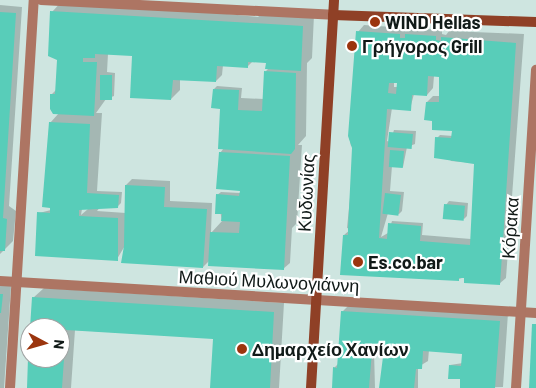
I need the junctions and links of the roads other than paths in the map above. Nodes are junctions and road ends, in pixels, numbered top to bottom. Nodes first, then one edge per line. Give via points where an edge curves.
1 (34, 0) edge
2 (42, 0) edge
3 (334, 0) edge
4 (333, 15) junction
5 (536, 22) edge
6 (536, 70) edge
7 (0, 281) edge
8 (16, 282) junction
9 (316, 300) junction
10 (521, 312) junction
11 (536, 312) edge
12 (10, 388) edge
13 (311, 388) edge
14 (516, 388) edge

1 - 8 street
2 - 4 street
3 - 4 main road, Κυδωνίας
4 - 5 main road
4 - 9 main road, Κυδωνίας
6 - 10 street, Κόρακα
7 - 8 street, Μαθιού Μυλωνογιάννη
8 - 9 street, Μαθιού Μυλωνογιάννη
8 - 12 street
9 - 10 street, Μαθιού Μυλωνογιάννη
9 - 13 main road, Κυδωνίας
10 - 11 street, Μαθιού Μυλωνογιάννη
10 - 14 street, Κόρακα

